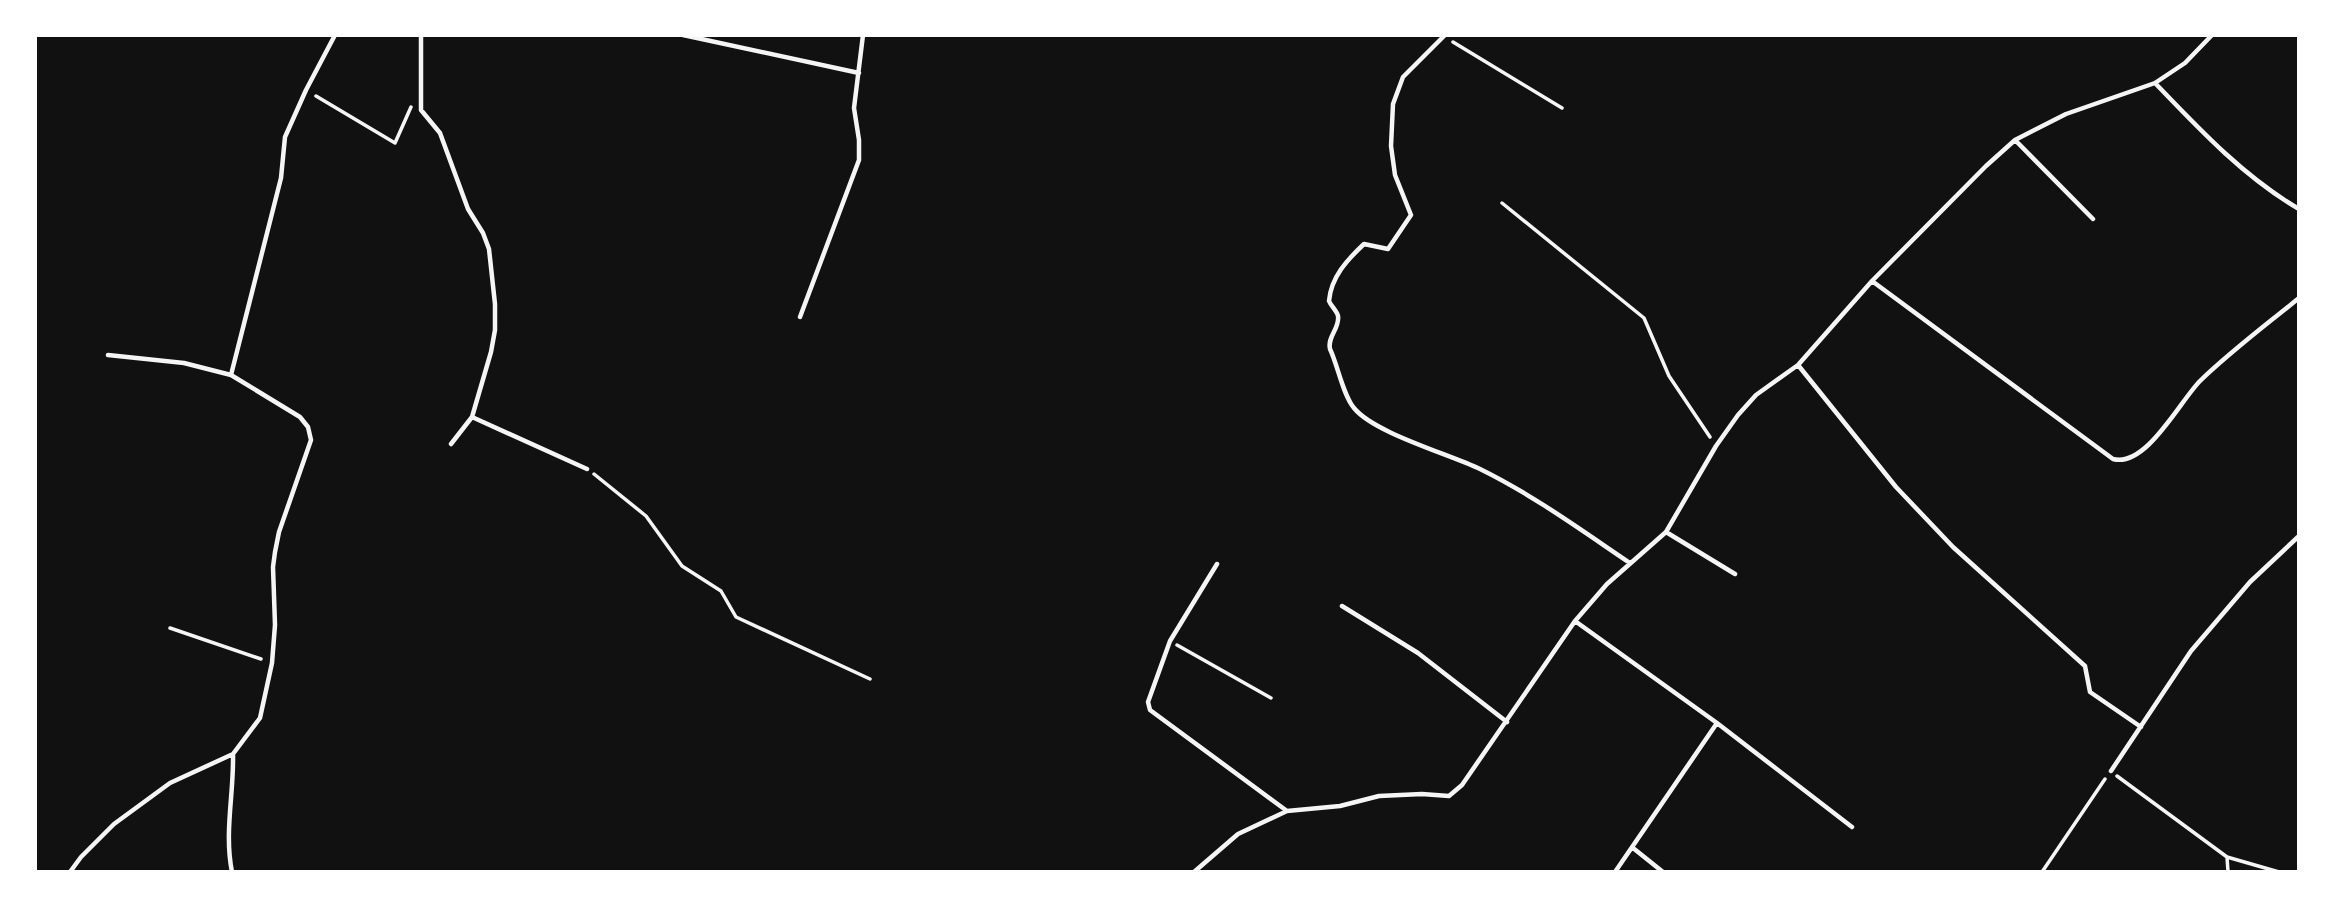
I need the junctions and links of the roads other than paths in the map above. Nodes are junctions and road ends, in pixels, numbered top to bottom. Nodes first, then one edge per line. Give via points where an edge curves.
1 (335, 35) edge
2 (421, 35) edge
3 (683, 35) edge
4 (863, 35) edge
5 (2212, 35) edge
6 (1445, 36) edge
7 (859, 73) junction
8 (2155, 83) junction
9 (2015, 140) junction
10 (2299, 209) edge
11 (2093, 219) dead end
12 (1872, 281) junction
13 (2299, 298) edge
14 (800, 317) dead end
15 (108, 355) dead end
16 (1798, 365) junction
17 (231, 375) junction
18 (472, 417) junction
19 (451, 444) dead end
20 (587, 468) road end
21 (1666, 532) junction
22 (2299, 537) edge
23 (1630, 563) junction
24 (1217, 564) dead end
25 (1735, 575) dead end
26 (1342, 606) dead end
27 (1575, 621) junction
28 (1507, 722) junction
29 (1717, 723) junction
30 (2141, 727) junction
31 (233, 754) junction
32 (2111, 771) road end
33 (1287, 811) junction
34 (1852, 827) dead end
35 (1633, 848) junction
36 (70, 872) edge
37 (232, 872) edge
38 (1194, 872) edge
39 (1615, 872) edge
40 (1663, 872) edge

1 - 17 lane via 285,137 281,178
2 - 18 lane via 422,110 440,133 468,209 489,249 495,330
3 - 7 lane
4 - 7 lane
5 - 8 lane via 2185,63
6 - 23 lane via 1403,77 1393,104 1395,175 1409,219 1388,249 1364,244 1336,276 1329,301 1338,320 1330,349 1358,412 1379,426 1480,469 1546,506
7 - 14 lane via 854,108 859,160
8 - 9 lane via 2066,114
8 - 10 lane via 2257,181
9 - 11 lane
9 - 12 lane
12 - 13 lane via 2119,461 2160,434 2200,381
12 - 16 lane
15 - 17 lane via 184,363
16 - 21 lane via 1756,395 1738,415
16 - 30 lane via 1896,486 1953,547 2085,666 2090,692
17 - 31 lane via 300,417 311,440 275,552 272,663 260,718
18 - 19 lane
18 - 20 lane
21 - 23 lane
21 - 25 lane
22 - 30 lane via 2230,603 2191,651
23 - 27 lane
24 - 33 lane via 1170,641 1150,692 1150,710
26 - 28 lane via 1418,653
27 - 28 lane
27 - 29 lane
28 - 33 lane via 1449,796 1379,796 1340,806
29 - 34 lane
29 - 35 lane
30 - 32 lane
31 - 36 lane via 170,782 114,824
31 - 37 lane via 227,842
33 - 38 lane via 1238,834
35 - 39 lane
35 - 40 lane

